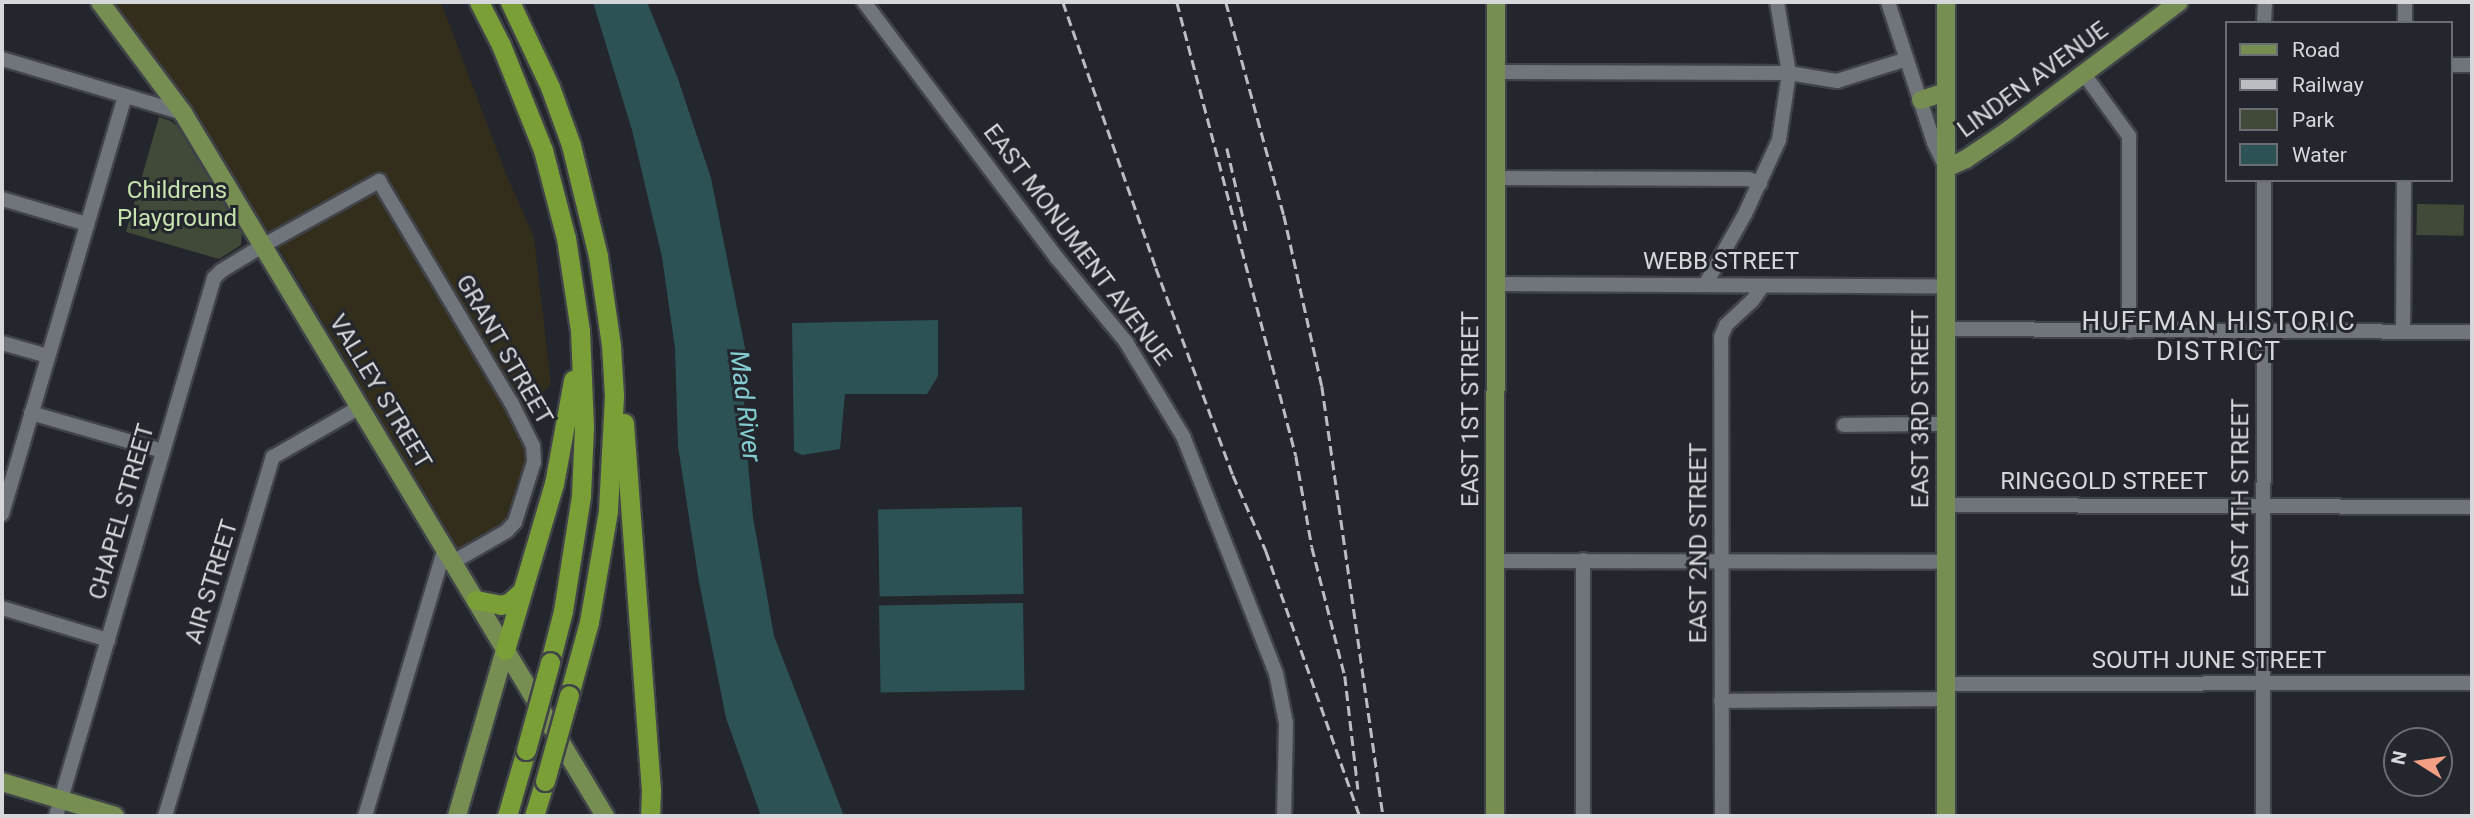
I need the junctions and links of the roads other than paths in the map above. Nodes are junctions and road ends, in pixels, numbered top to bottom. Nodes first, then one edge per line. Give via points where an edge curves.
1 (100, 2) edge
2 (479, 2) edge
3 (510, 2) edge
4 (864, 2) edge
5 (1496, 2) edge
6 (1777, 2) edge
7 (1888, 2) edge
8 (1946, 2) edge
9 (2179, 2) edge
10 (2264, 2) edge
11 (2404, 2) edge
12 (2264, 21) edge
13 (2404, 21) edge
14 (2, 59) edge
15 (1907, 60) junction
16 (2453, 65) edge
17 (2472, 65) edge
18 (1496, 72) junction
19 (1789, 73) junction
20 (2084, 74) junction
21 (1946, 92) junction
22 (124, 96) junction
23 (1921, 100) junction
24 (183, 113) junction
25 (1946, 167) junction
26 (1495, 178) junction
27 (379, 181) joint
28 (2264, 182) edge
29 (2404, 182) edge
30 (1760, 183) junction
31 (2, 199) edge
32 (87, 224) junction
33 (264, 245) junction
34 (1495, 284) junction
35 (1705, 285) junction
36 (1763, 285) junction
37 (1946, 286) junction
38 (1946, 329) junction
39 (580, 331) junction
40 (2129, 331) junction
41 (2264, 331) junction
42 (2403, 331) junction
43 (2472, 332) edge
44 (2, 343) edge
45 (48, 356) junction
46 (614, 396) junction
47 (360, 407) junction
48 (31, 413) junction
49 (1946, 424) junction
50 (1844, 425) dead end
51 (163, 452) junction
52 (5, 491) edge
53 (1946, 505) junction
54 (2264, 505) junction
55 (2472, 507) edge
56 (2, 514) edge
57 (449, 555) junction
58 (1583, 560) junction
59 (1495, 561) junction
60 (1721, 561) junction
61 (1946, 562) junction
62 (522, 591) junction
63 (476, 600) junction
64 (2, 608) edge
65 (108, 640) junction
66 (505, 650) junction
67 (2264, 683) junction
68 (2472, 683) edge
69 (1946, 691) junction
70 (1721, 701) junction
71 (2, 782) edge
72 (59, 808) edge
73 (115, 816) edge
74 (165, 816) edge
75 (365, 816) edge
76 (457, 816) edge
77 (507, 816) edge
78 (534, 816) edge
79 (605, 816) edge
80 (650, 816) edge
81 (1284, 816) edge
82 (1495, 816) edge
83 (1583, 816) edge
84 (1722, 816) edge
85 (1946, 816) edge
86 (2263, 816) edge

1 - 24 main road, VALLEY STREET
2 - 39 highway via 543,150 566,238
3 - 46 highway via 551,87 571,145 601,270
4 - 81 street, EAST MONUMENT AVENUE via 1049,248 1126,342 1182,436 1276,673 1286,723
5 - 18 main road, EAST 1ST STREET
6 - 19 street
7 - 15 street
8 - 21 main road, EAST 3RD STREET
9 - 20 main road, LINDEN AVENUE
10 - 12 street
11 - 13 street
14 - 22 street
15 - 19 street via 1838,81
15 - 23 street
16 - 17 street
18 - 19 street
18 - 26 main road, EAST 1ST STREET
19 - 30 street via 1779,140
20 - 25 main road, LINDEN AVENUE via 1966,159
20 - 40 street via 2129,136
21 - 23 main road
21 - 25 main road, EAST 3RD STREET
22 - 24 street
22 - 32 street
23 - 25 street
24 - 33 main road, VALLEY STREET
25 - 37 main road, EAST 3RD STREET
26 - 30 street via 1748,179
26 - 34 main road, EAST 1ST STREET
27 - 33 street, CHAPEL STREET
27 - 57 street, GRANT STREET via 533,446 534,462 515,523 507,531
28 - 41 street, EAST 4TH STREET
29 - 42 street
30 - 35 street
31 - 32 street
32 - 45 street
33 - 47 main road, VALLEY STREET
33 - 51 street, CHAPEL STREET via 214,278
34 - 35 street, WEBB STREET
34 - 59 main road, EAST 1ST STREET
35 - 36 street, WEBB STREET
36 - 37 street, WEBB STREET
36 - 60 street, EAST 2ND STREET via 1726,325 1721,337
37 - 38 main road, EAST 3RD STREET
38 - 40 street
38 - 49 main road, EAST 3RD STREET
39 - 62 highway via 562,450
39 - 77 highway, bridge via 581,496 565,599
40 - 41 street
41 - 42 street
41 - 54 street, EAST 4TH STREET
42 - 43 street
44 - 45 street
45 - 48 street
46 - 78 highway, bridge via 608,512 600,566
46 - 80 highway via 624,421
47 - 57 main road, VALLEY STREET
47 - 74 street, AIR STREET via 274,457
48 - 51 street
48 - 52 street
49 - 50 street
49 - 53 main road, EAST 3RD STREET
51 - 65 street, CHAPEL STREET
52 - 56 street
53 - 54 street, RINGGOLD STREET
53 - 61 main road, EAST 3RD STREET
54 - 55 street, RINGGOLD STREET
54 - 67 street, EAST 4TH STREET
57 - 63 main road, VALLEY STREET
57 - 75 street
58 - 59 street
58 - 60 street
58 - 83 street
59 - 82 main road, EAST 1ST STREET
60 - 61 street
60 - 70 street, EAST 2ND STREET
61 - 69 main road, EAST 3RD STREET
62 - 63 highway via 501,605
62 - 66 highway
63 - 66 main road, VALLEY STREET
64 - 65 street
65 - 72 street, CHAPEL STREET
66 - 76 main road
66 - 79 main road, VALLEY STREET
67 - 68 street, SOUTH JUNE STREET
67 - 69 street, SOUTH JUNE STREET
67 - 86 street, EAST 4TH STREET
69 - 70 street, SOUTH JUNE STREET
69 - 85 main road, EAST 3RD STREET
70 - 84 street, EAST 2ND STREET
71 - 72 main road
72 - 73 main road

